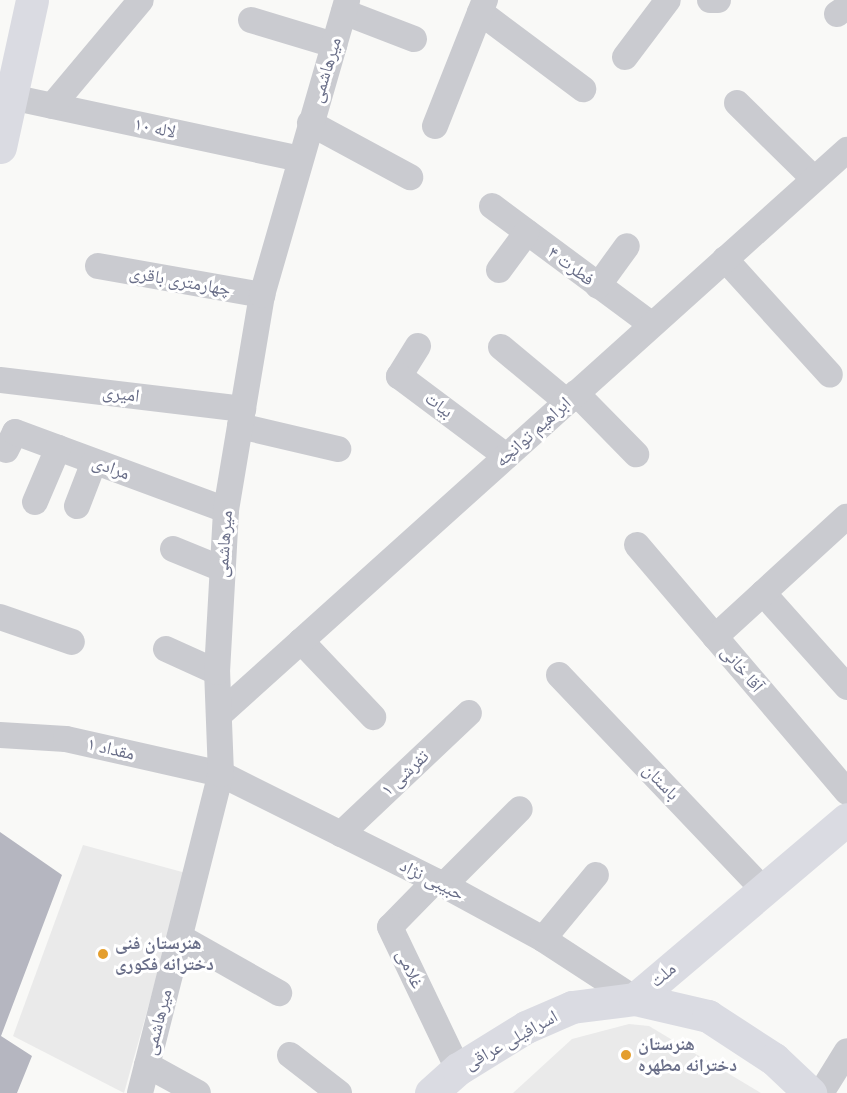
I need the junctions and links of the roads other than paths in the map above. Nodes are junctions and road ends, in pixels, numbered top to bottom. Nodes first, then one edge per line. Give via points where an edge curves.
1 (32, 0) edge
2 (141, 0) edge
3 (668, 0) edge
4 (710, 0) edge
5 (718, 0) edge
6 (345, 6) edge
7 (482, 6) edge
8 (251, 20) dead end
9 (414, 39) dead end
10 (334, 45) junction
11 (625, 57) dead end
12 (583, 89) dead end
13 (11, 97) junction
14 (737, 103) dead end
15 (52, 106) junction
16 (310, 123) junction
17 (435, 126) dead end
18 (0, 147) edge
19 (847, 150) edge
20 (300, 159) junction
21 (410, 177) dead end
22 (814, 179) junction
23 (492, 206) dead end
24 (526, 232) junction
25 (627, 246) dead end
26 (725, 259) junction
27 (98, 266) dead end
28 (499, 270) dead end
29 (598, 286) junction
30 (262, 295) junction
31 (652, 325) junction
32 (418, 346) dead end
33 (501, 347) dead end
34 (830, 375) dead end
35 (0, 380) edge
36 (571, 398) junction
37 (241, 417) junction
38 (58, 448) junction
39 (338, 449) dead end
40 (6, 450) dead end
41 (636, 454) dead end
42 (506, 456) junction
43 (94, 462) junction
44 (34, 502) dead end
45 (77, 506) dead end
46 (226, 510) junction
47 (846, 517) edge
48 (637, 545) dead end
49 (173, 549) dead end
50 (222, 569) junction
51 (763, 593) junction
52 (3, 626) edge
53 (715, 637) junction
54 (300, 641) junction
55 (72, 642) dead end
56 (166, 649) dead end
57 (217, 672) junction
58 (559, 675) dead end
59 (847, 687) edge
60 (469, 713) dead end
61 (219, 715) junction
62 (373, 717) dead end
63 (0, 735) edge
64 (221, 774) junction
65 (847, 792) edge
66 (520, 809) dead end
67 (847, 819) edge
68 (341, 834) junction
69 (596, 875) dead end
70 (440, 883) junction
71 (764, 890) junction
72 (180, 937) junction
73 (543, 939) junction
74 (279, 993) dead end
75 (635, 999) junction
76 (847, 1051) edge
77 (290, 1055) dead end
78 (147, 1065) junction
79 (458, 1070) junction
80 (140, 1093) edge
81 (198, 1093) edge
82 (339, 1093) edge
83 (431, 1093) edge
84 (810, 1093) edge
85 (821, 1093) edge

1 - 13 street
2 - 15 street
3 - 11 street
4 - 5 street
6 - 9 street
6 - 10 street, میرهاشمی
7 - 12 street
7 - 17 street
8 - 10 street
10 - 16 street, میرهاشمی
13 - 15 street, لاله ۱۰
13 - 18 street
14 - 22 street
15 - 20 street, لاله ۱۰
16 - 20 street, میرهاشمی
16 - 21 street
19 - 22 street, ابراهیم توانچه
20 - 30 street, میرهاشمی
22 - 26 street, ابراهیم توانچه
23 - 24 street, فطرت ۴
24 - 28 street
24 - 29 street, فطرت ۴
25 - 29 street
26 - 31 street, ابراهیم توانچه
26 - 34 street
27 - 30 street, چهارمتری باقری
29 - 31 street, فطرت ۴
30 - 37 street, میرهاشمی
31 - 36 street, ابراهیم توانچه
32 - 42 street, بیات via 399,375
33 - 36 street
35 - 37 street, امیری
36 - 41 street
36 - 42 street, ابراهیم توانچه
37 - 39 street, امیری
37 - 46 street, میرهاشمی
38 - 40 street, مرادی via 15,432
38 - 43 street, مرادی
38 - 44 street
42 - 54 street, ابراهیم توانچه
43 - 45 street
43 - 46 street, مرادی
46 - 50 street, میرهاشمی
47 - 51 street
48 - 53 street, آقا خانی
49 - 50 street
50 - 57 street, میرهاشمی
51 - 53 street
51 - 59 street
52 - 55 street
53 - 65 street, آقا خانی
54 - 61 street, ابراهیم توانچه
54 - 62 street
56 - 57 street
57 - 61 street, میرهاشمی
58 - 71 street, باستان
60 - 68 street, تفرشی ۱
61 - 64 street, میرهاشمی
63 - 64 street, مقداد ۱ via 66,739
64 - 68 street, حبیبی نژاد
64 - 72 street, میرهاشمی
66 - 70 street
67 - 71 street, ملت
68 - 70 street, حبیبی نژاد
69 - 73 street
70 - 73 street, حبیبی نژاد
70 - 79 street, غلامی via 390,927
71 - 75 street, ملت
72 - 74 street
72 - 78 street, میرهاشمی
73 - 75 street, حبیبی نژاد
75 - 79 street, اسرافیلی عراقی via 572,1007 526,1027
75 - 84 street, ملت via 708,1016 774,1059
76 - 85 street
77 - 82 street
78 - 80 street, میرهاشمی
78 - 81 street
79 - 83 street, اسرافیلی عراقی

